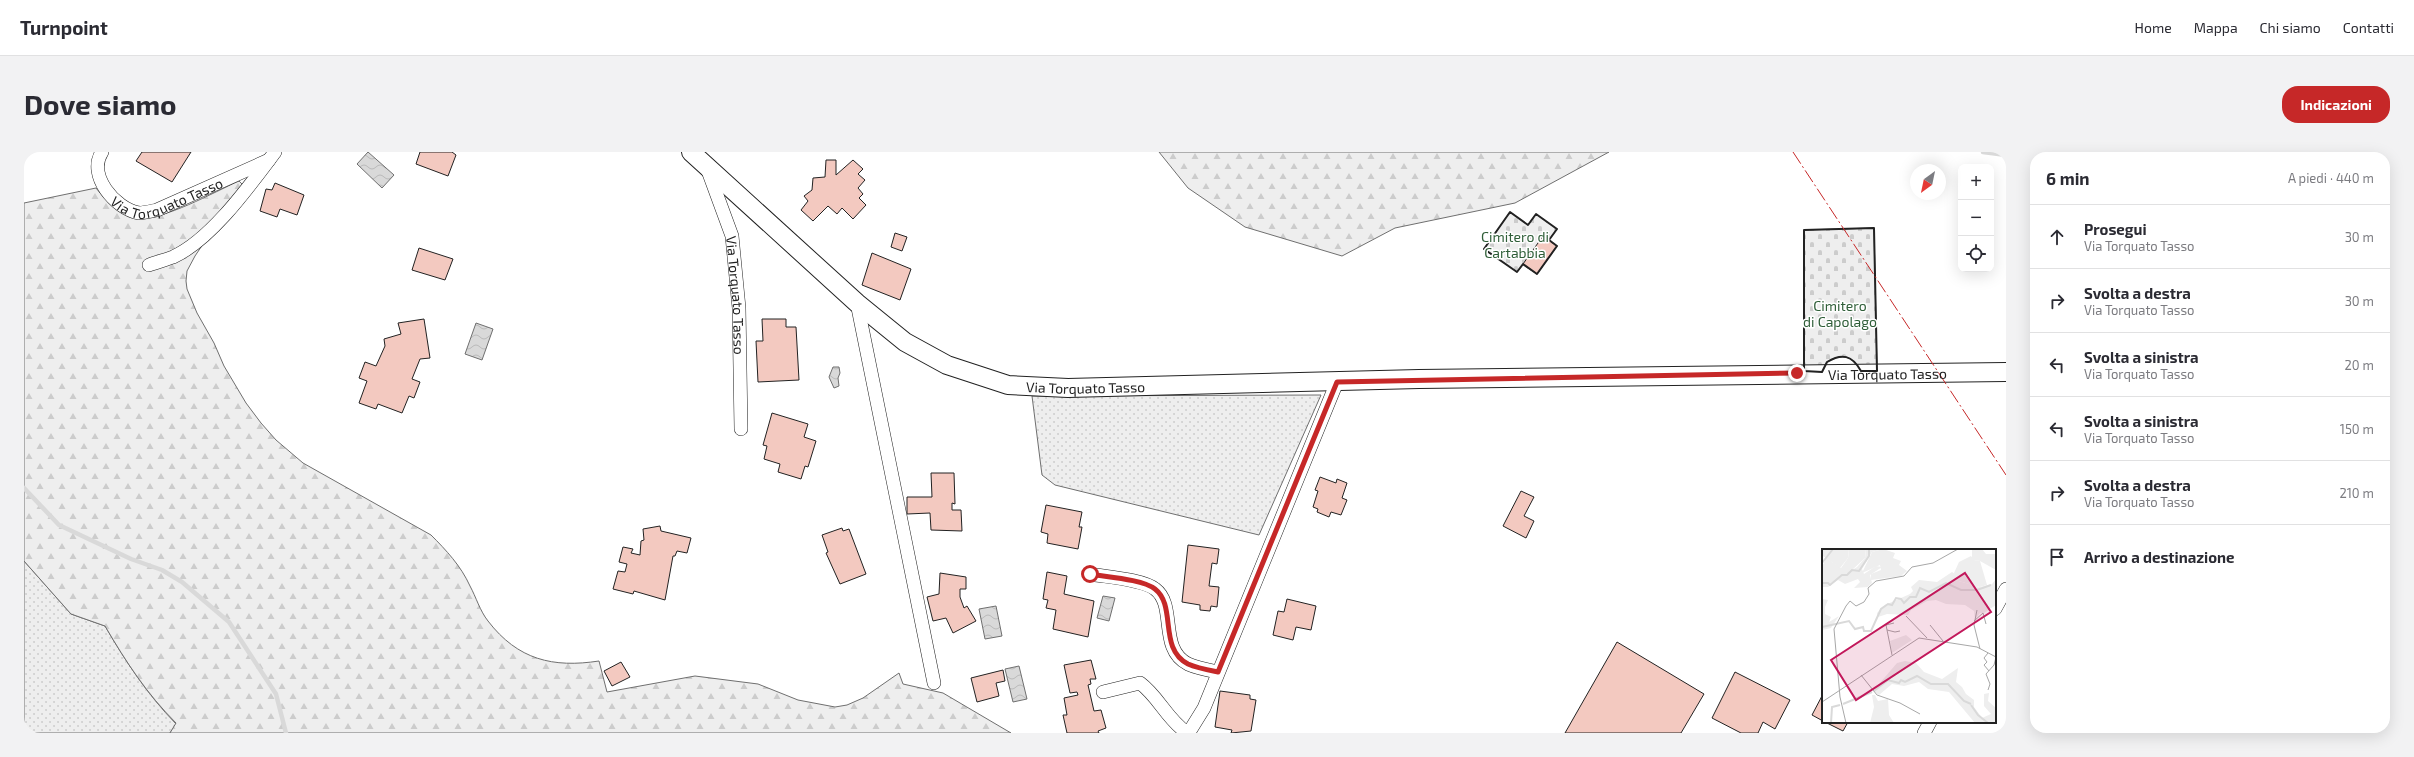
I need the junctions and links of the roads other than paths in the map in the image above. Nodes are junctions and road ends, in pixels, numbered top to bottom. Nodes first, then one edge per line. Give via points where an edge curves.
1 (102, 152) edge
2 (691, 152) edge
3 (272, 156) edge
4 (706, 166) junction
5 (150, 265) dead end
6 (857, 303) junction
7 (2006, 372) edge
8 (1337, 382) junction
9 (741, 429) dead end
10 (1090, 574) dead end
11 (2006, 589) edge
12 (1996, 606) edge
13 (1218, 672) junction
14 (934, 683) dead end
15 (1103, 692) dead end
16 (1929, 723) edge
17 (1924, 733) edge

1 - 3 street, Via Torquato Tasso via 99,177 109,194 124,207 139,213 157,210
2 - 4 street, Via Torquato Tasso
3 - 5 street, Via Torquato Tasso via 236,203 198,240 174,256
4 - 6 street, Via Torquato Tasso
4 - 9 street, Via Torquato Tasso via 732,236 739,308
6 - 8 street, Via Torquato Tasso via 904,342 947,365 1008,385 1068,388
6 - 14 street
7 - 8 street, Via Torquato Tasso via 1797,373
8 - 13 street
10 - 13 street via 1146,584 1155,589 1163,598 1172,644 1177,656 1188,664
11 - 12 street
13 - 15 street via 1204,708 1191,729 1186,732 1179,727 1152,691 1140,683
16 - 17 street

